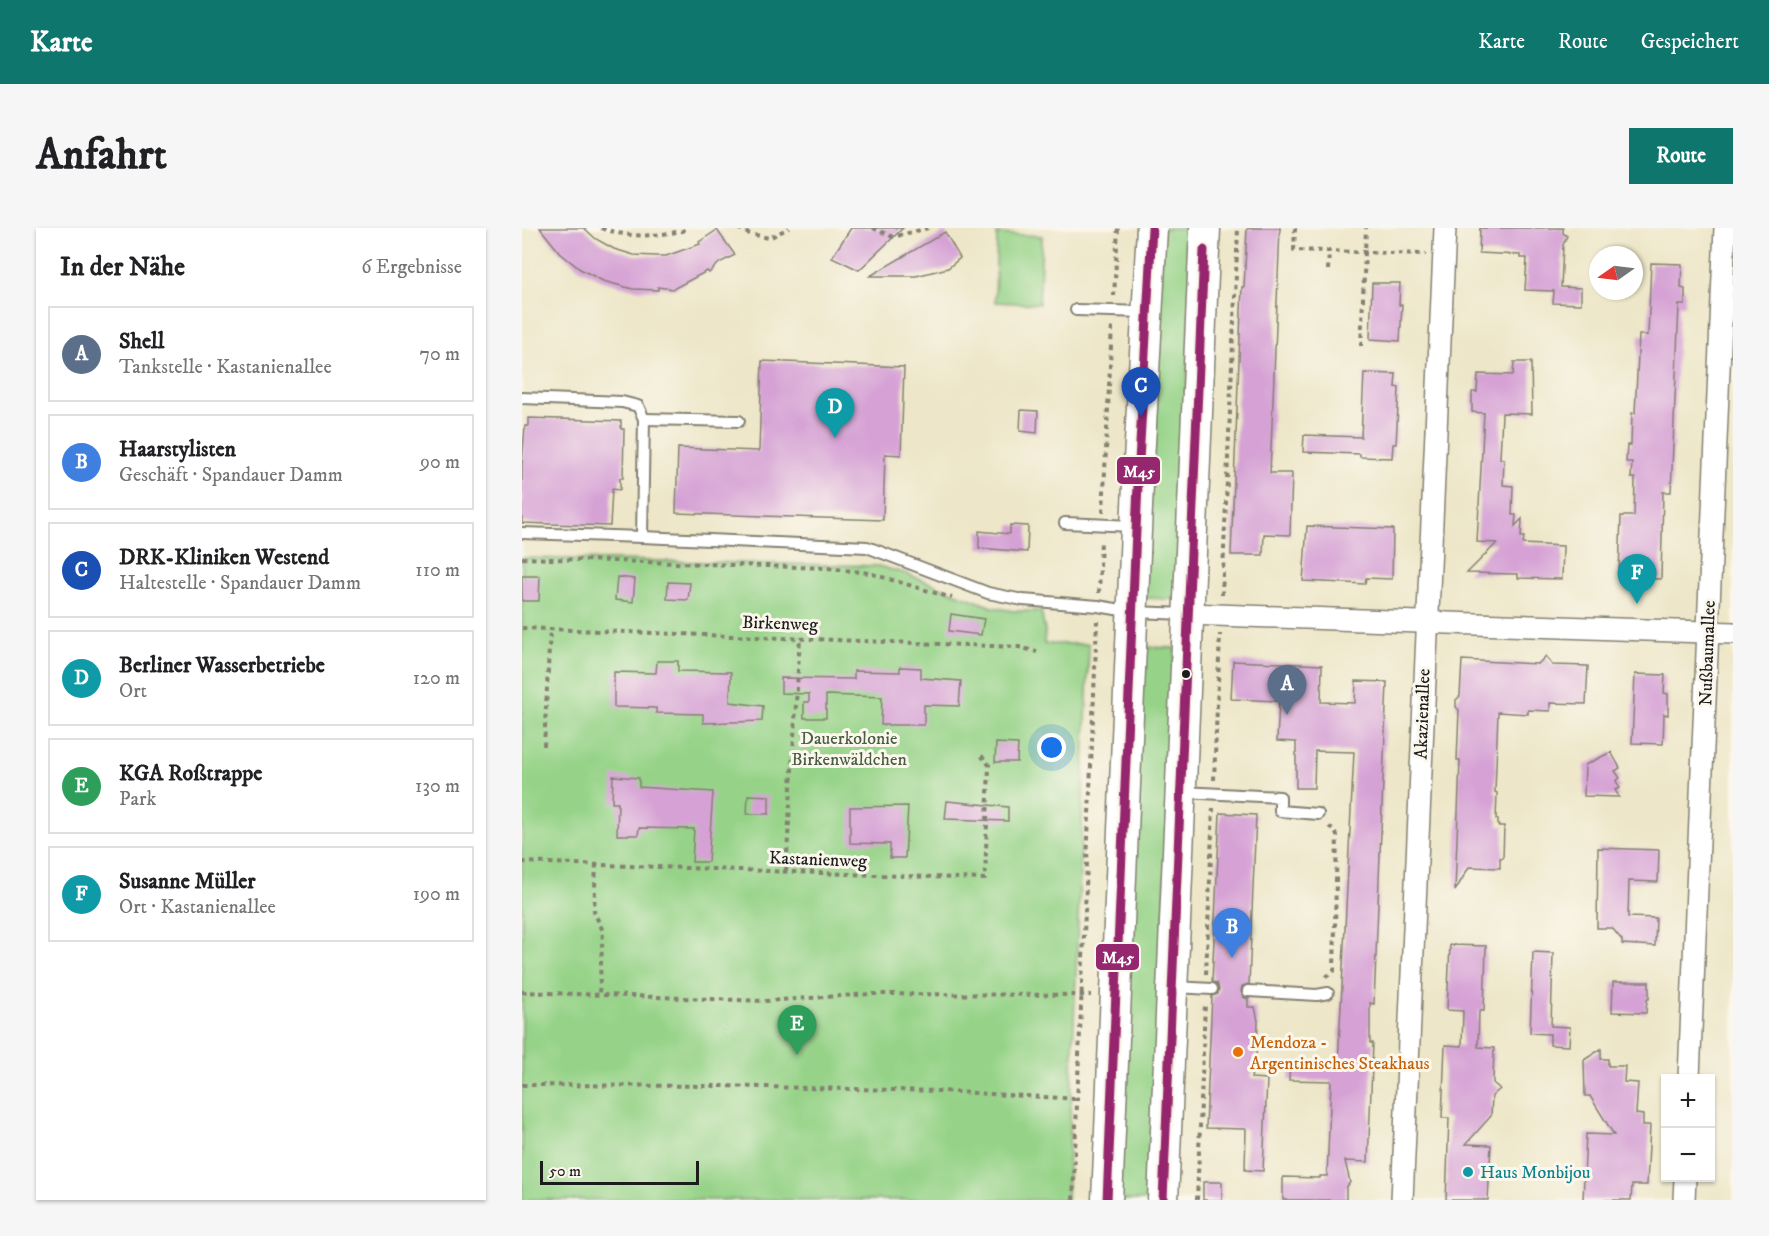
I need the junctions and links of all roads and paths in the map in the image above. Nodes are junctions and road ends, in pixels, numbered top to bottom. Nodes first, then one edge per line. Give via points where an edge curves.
1 (601, 228) edge
2 (686, 228) edge
3 (738, 228) edge
4 (789, 228) edge
5 (873, 228) edge
6 (928, 228) edge
7 (1118, 228) edge
8 (1152, 228) edge
9 (1204, 228) edge
10 (1238, 228) edge
11 (1295, 228) edge
12 (1366, 228) edge
13 (1445, 228) edge
14 (1725, 228) edge
15 (1329, 251) junction
16 (1365, 252) junction
17 (1426, 254) dead end
18 (1328, 270) dead end
19 (1076, 310) dead end
20 (1113, 311) junction
21 (1148, 312) junction
22 (1361, 346) dead end
23 (522, 398) edge
24 (644, 419) junction
25 (739, 421) dead end
26 (1065, 523) dead end
27 (1102, 525) junction
28 (1136, 526) junction
29 (522, 533) edge
30 (642, 537) junction
31 (522, 558) edge
32 (1222, 599) dead end
33 (958, 600) dead end
34 (1098, 606) junction
35 (1132, 612) junction
36 (1188, 614) junction
37 (1426, 622) junction
38 (522, 628) edge
39 (550, 629) junction
40 (1221, 630) dead end
41 (1707, 632) junction
42 (1733, 633) edge
43 (800, 638) junction
44 (1037, 652) dead end
45 (544, 746) dead end
46 (980, 754) dead end
47 (1180, 792) junction
48 (1213, 794) junction
49 (1318, 814) joint
50 (522, 862) edge
51 (596, 864) junction
52 (786, 871) junction
53 (1318, 982) dead end
54 (1172, 987) junction
55 (1209, 989) junction
56 (1248, 991) dead end
57 (522, 992) edge
58 (1328, 993) dead end
59 (599, 994) junction
60 (1082, 994) junction
61 (1115, 995) junction
62 (1689, 1074) edge
63 (522, 1085) edge
64 (1077, 1099) junction
65 (1685, 1182) edge
66 (1073, 1200) edge
67 (1107, 1200) edge
68 (1163, 1200) edge
69 (1197, 1200) edge
70 (1401, 1200) edge
71 (1684, 1200) edge

1 - 2 path via 623,236 654,236
3 - 4 path via 769,238
5 - 6 path via 893,237
7 - 20 path
8 - 21 main road
9 - 36 main road
10 - 32 path
11 - 15 path via 1294,250
12 - 16 path
13 - 37 street, Akazienallee
14 - 41 street, Nußbaumallee
15 - 16 path
15 - 18 path
16 - 17 path
16 - 22 path
19 - 20 lane
20 - 21 lane
20 - 27 path
21 - 28 main road
23 - 24 lane via 622,402 638,406
24 - 25 lane
24 - 30 lane
26 - 27 lane
27 - 28 lane
27 - 34 path
28 - 35 main road
29 - 30 lane
30 - 34 lane via 867,547 988,593
31 - 33 path via 827,568 869,573
34 - 35 lane
34 - 60 path
35 - 36 lane
35 - 61 main road
36 - 37 street
36 - 47 main road
37 - 41 street
37 - 70 street, Akazienallee
38 - 39 path, Birkenweg
39 - 43 path, Birkenweg
39 - 45 path
40 - 48 path
41 - 42 street
41 - 62 street, Nußbaumallee
43 - 44 path, Birkenweg via 1019,646
43 - 52 path
46 - 52 path, Kastanienweg via 989,765 985,879
47 - 48 lane
47 - 54 main road
48 - 49 lane via 1280,797 1280,812
48 - 55 path
49 - 53 path via 1337,836 1334,971
50 - 51 path, Kastanienweg
51 - 52 path, Kastanienweg
51 - 59 path via 594,912 603,931
54 - 55 lane
54 - 68 main road
55 - 69 path
56 - 58 lane
57 - 59 path
59 - 60 path via 765,1001 870,994
60 - 61 path
60 - 64 path
61 - 67 main road
63 - 64 path via 940,1091
64 - 66 path
65 - 71 street

